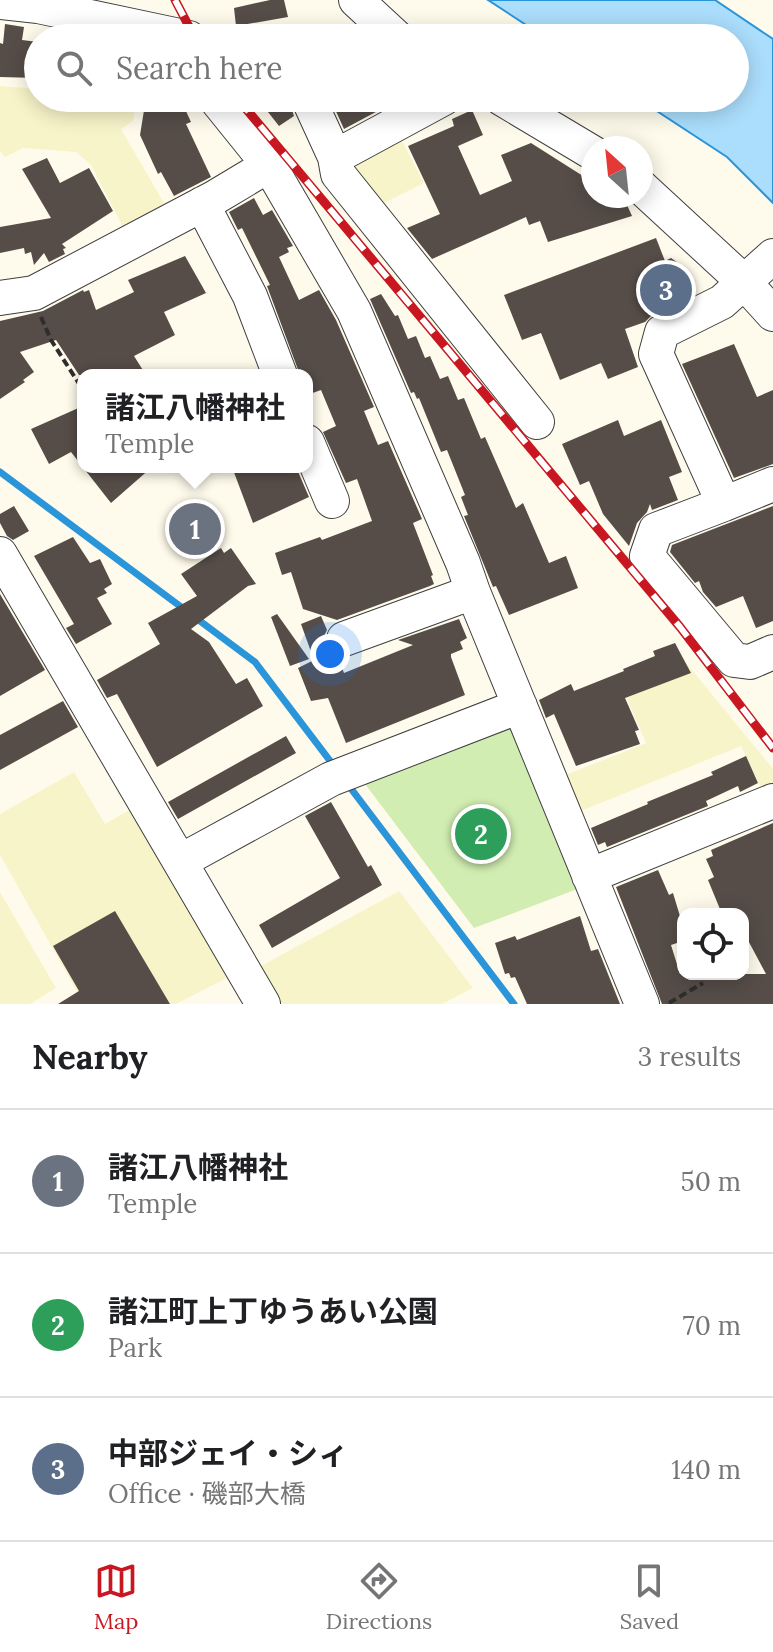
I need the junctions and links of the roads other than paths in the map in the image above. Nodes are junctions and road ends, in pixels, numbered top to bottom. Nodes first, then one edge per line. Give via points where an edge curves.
1 (356, 0) edge
2 (0, 2) edge
3 (37, 3) edge
4 (122, 24) edge
5 (382, 24) edge
6 (226, 112) edge
7 (314, 112) edge
8 (418, 112) edge
9 (524, 112) edge
10 (581, 146) edge
11 (335, 157) junction
12 (269, 165) junction
13 (653, 198) edge
14 (202, 204) junction
15 (772, 258) edge
16 (744, 282) junction
17 (0, 298) edge
18 (773, 314) edge
19 (278, 369) edge
20 (537, 422) dead end
21 (313, 456) edge
22 (773, 484) edge
23 (332, 501) dead end
24 (724, 504) junction
25 (4, 567) edge
26 (473, 592) junction
27 (344, 639) dead end
28 (773, 652) edge
29 (520, 706) junction
30 (773, 801) edge
31 (181, 861) junction
32 (589, 876) junction
33 (263, 1004) edge
34 (642, 1004) edge

1 - 5 street
2 - 3 street
3 - 4 street
6 - 12 street
7 - 11 street
8 - 11 street
9 - 10 street
11 - 20 street via 338,174
12 - 14 street
12 - 26 street via 354,311
13 - 16 street
14 - 17 street via 34,293
14 - 19 street via 250,296
15 - 16 street
16 - 18 street
16 - 24 street via 722,302 662,332 656,354
21 - 23 street
22 - 24 street
24 - 28 street via 656,530 647,556 734,660 750,662
25 - 31 street
26 - 27 street
26 - 29 street
29 - 31 street via 340,775
29 - 32 street
30 - 32 street
31 - 33 street
32 - 34 street

